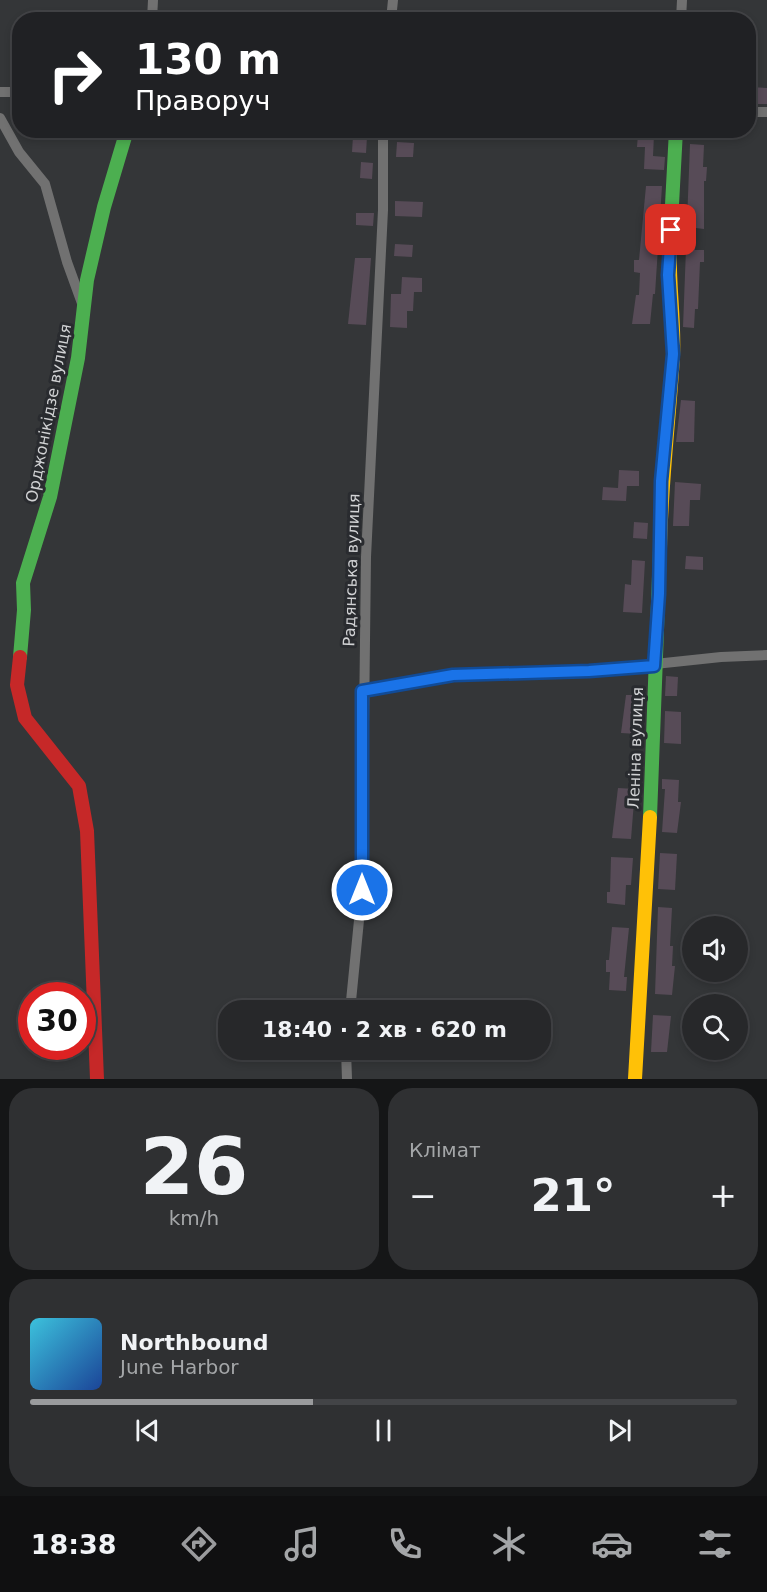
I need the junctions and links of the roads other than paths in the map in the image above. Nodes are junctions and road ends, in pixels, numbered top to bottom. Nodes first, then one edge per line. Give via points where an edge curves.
1 (0, 118) edge
2 (125, 138) edge
3 (383, 138) edge
4 (676, 138) edge
5 (84, 309) junction
6 (767, 655) edge
7 (654, 666) junction
8 (362, 691) junction
9 (351, 1000) edge
10 (346, 1060) edge
11 (98, 1079) edge
12 (346, 1079) edge
13 (635, 1079) edge

1 - 5 street via 19,152 45,184
2 - 5 street, Орджонікідзе вулиця via 104,207
3 - 8 street, Радянська вулиця
4 - 7 street, Леніна вулиця via 668,275 673,354 661,481
5 - 11 street, Орджонікідзе вулиця via 50,496 23,584 17,685 25,718 79,786 87,831
6 - 7 street
7 - 8 street via 453,675
7 - 13 street, Леніна вулиця via 655,736
8 - 9 street, Радянська вулиця via 362,890
10 - 12 street

